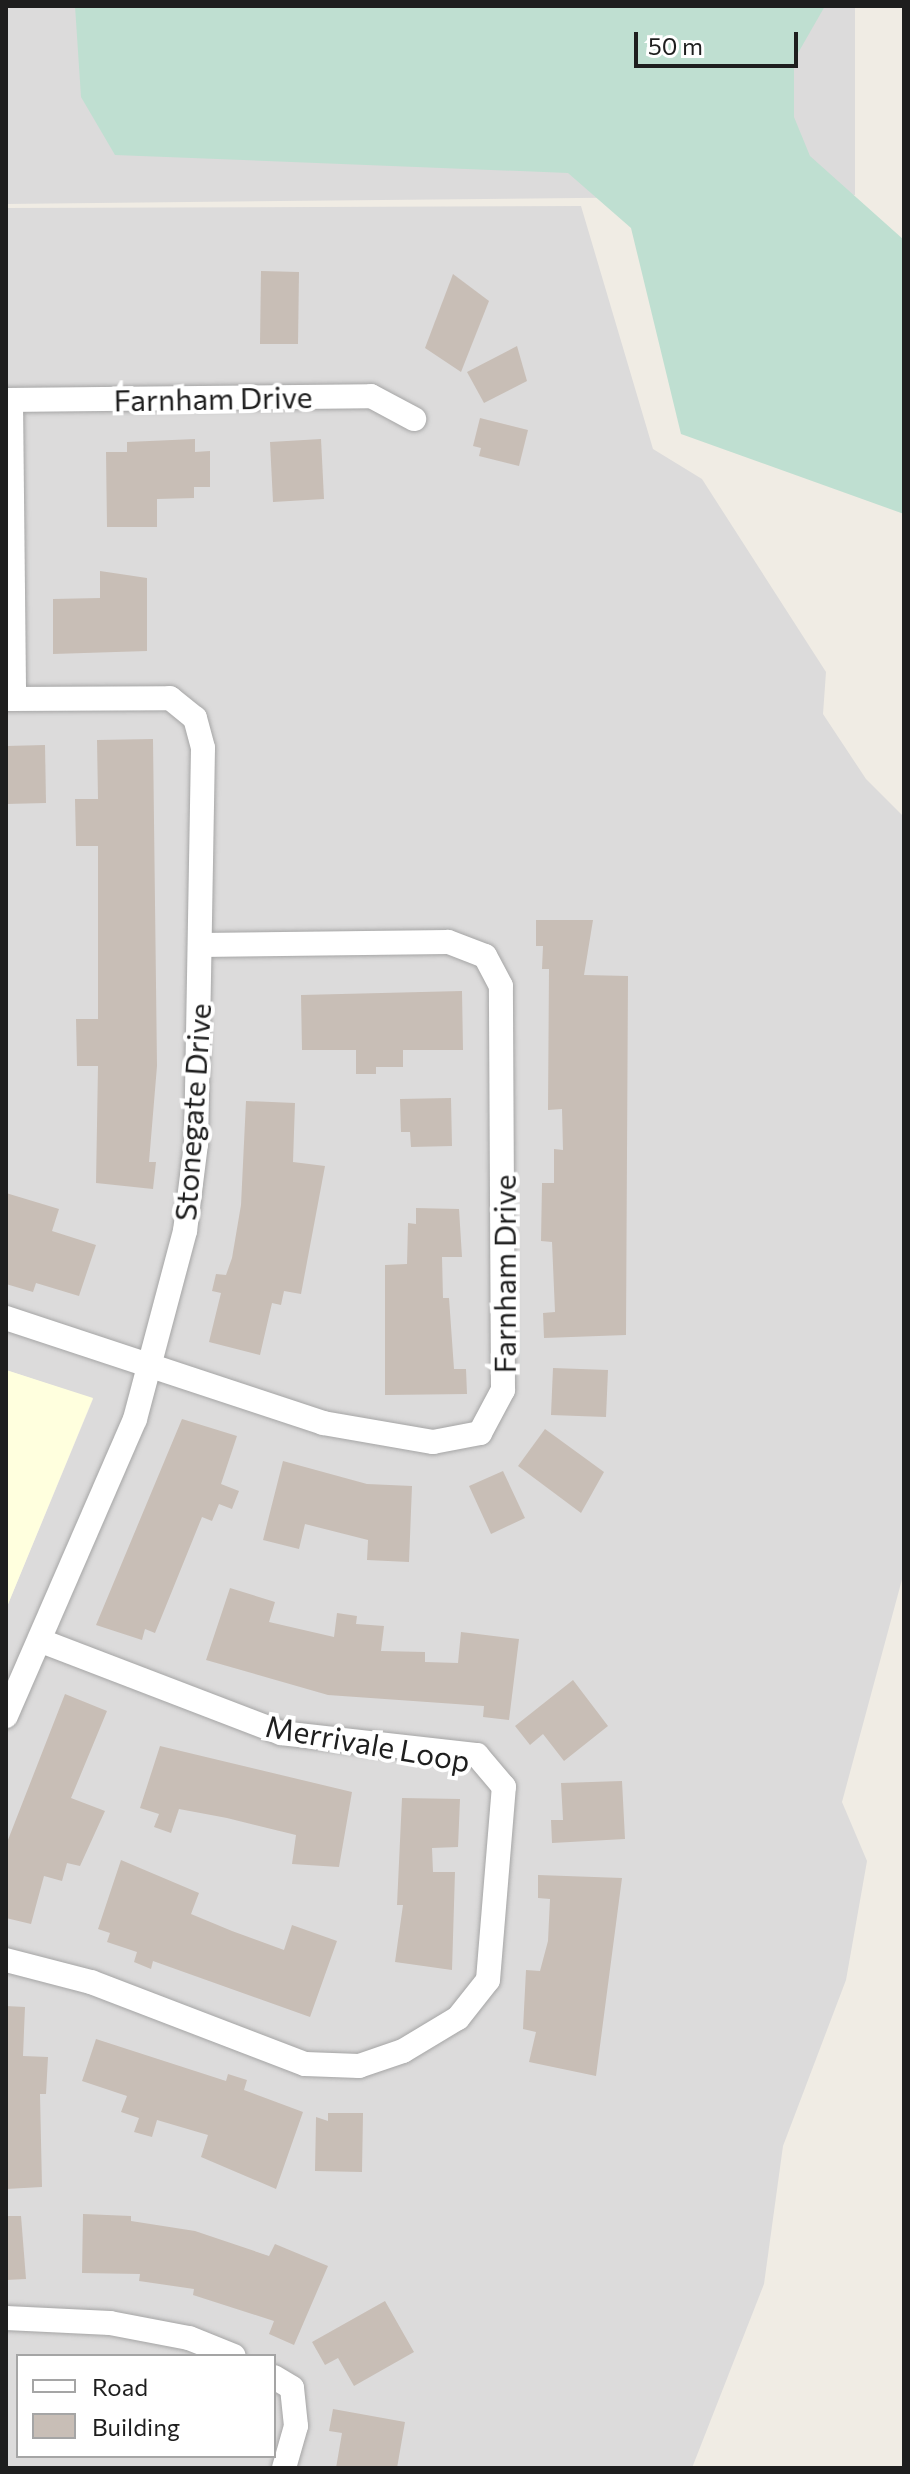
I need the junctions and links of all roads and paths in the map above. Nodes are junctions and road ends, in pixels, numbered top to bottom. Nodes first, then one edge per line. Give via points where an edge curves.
1 (8, 400) edge
2 (414, 419) dead end
3 (10, 699) edge
4 (200, 945) junction
5 (6, 1318) edge
6 (151, 1363) junction
7 (41, 1641) junction
8 (6, 1716) edge
9 (6, 1960) edge
10 (6, 2318) edge
11 (229, 2354) edge
12 (276, 2378) edge
13 (284, 2468) edge

1 - 2 street, Farnham Drive via 371,396
1 - 3 street
3 - 4 street, Stonegate Drive via 170,698 195,718 203,748
4 - 6 street, Stonegate Drive via 196,1144 185,1231
4 - 6 street, Farnham Drive via 448,942 485,956 501,986 503,1390 480,1433 433,1442 323,1423
5 - 6 street, Farnham Drive
6 - 7 street, Stonegate Drive via 135,1419
7 - 8 street, Stonegate Drive
7 - 9 street, Merrivale Loop via 281,1733 477,1755 504,1787 490,1966 488,1980 458,2018 359,2066 305,2064 91,1982
10 - 11 street via 110,2323 189,2338
12 - 13 street via 292,2388 296,2426

